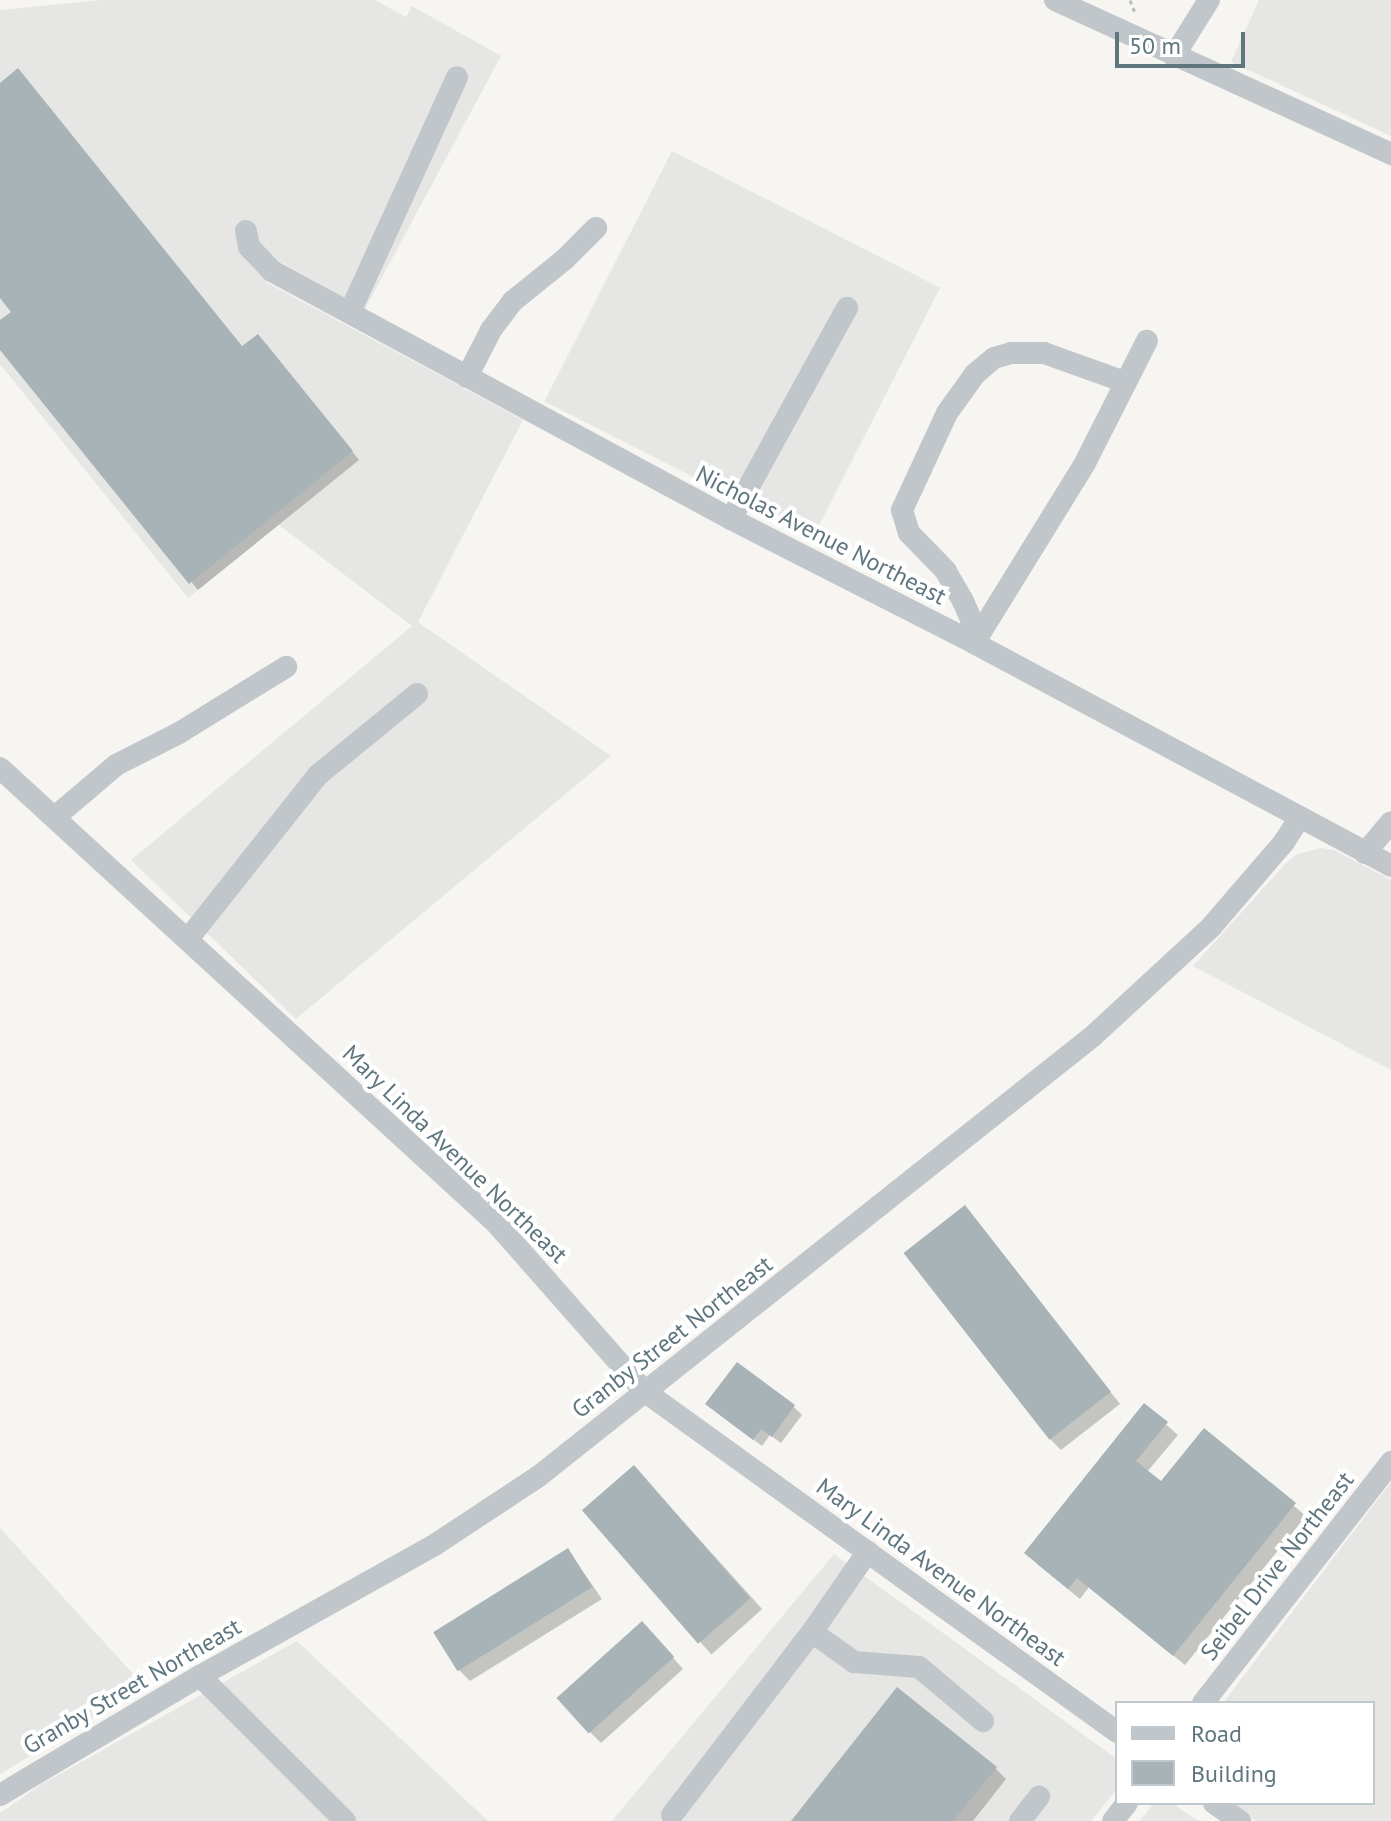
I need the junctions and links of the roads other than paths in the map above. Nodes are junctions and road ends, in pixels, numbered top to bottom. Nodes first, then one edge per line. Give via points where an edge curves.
1 (1055, 0) edge
2 (1209, 0) edge
3 (1174, 56) junction
4 (457, 77) dead end
5 (1391, 154) edge
6 (596, 228) dead end
7 (246, 231) dead end
8 (847, 308) dead end
9 (350, 312) junction
10 (1147, 341) dead end
11 (467, 377) junction
12 (1125, 382) junction
13 (731, 519) junction
14 (974, 643) junction
15 (286, 667) dead end
16 (417, 694) dead end
17 (0, 768) edge
18 (55, 817) junction
19 (1299, 819) junction
20 (1391, 822) edge
21 (1365, 853) junction
22 (1391, 866) edge
23 (188, 939) junction
24 (644, 1391) junction
25 (1391, 1462) edge
26 (868, 1551) junction
27 (812, 1632) junction
28 (200, 1676) junction
29 (1205, 1701) edge
30 (983, 1721) dead end
31 (1115, 1731) edge
32 (0, 1795) edge
33 (1039, 1797) dead end
34 (1125, 1805) edge
35 (1217, 1805) edge
36 (672, 1815) dead end
37 (345, 1821) edge
38 (1020, 1821) edge
39 (1113, 1821) edge
40 (1240, 1821) edge

1 - 3 street
2 - 3 street
3 - 5 street
4 - 9 street
6 - 11 street via 513,301
7 - 9 street, Nicholas Avenue Northeast via 260,262
8 - 13 street
9 - 11 street, Nicholas Avenue Northeast
10 - 12 street
11 - 13 street, Nicholas Avenue Northeast
12 - 14 street via 1085,463
12 - 14 street via 1044,353 1011,353 994,358 975,374 947,413 902,510 909,533 946,571 963,601
13 - 14 street, Nicholas Avenue Northeast
14 - 19 street, Nicholas Avenue Northeast
15 - 18 street via 116,765
16 - 23 street via 318,775
17 - 18 street, Mary Linda Avenue Northeast
18 - 23 street, Mary Linda Avenue Northeast
19 - 21 street, Nicholas Avenue Northeast
19 - 24 street, Granby Street Northeast via 1211,927 1093,1036
20 - 21 street
21 - 22 street, Nicholas Avenue Northeast
23 - 24 street, Mary Linda Avenue Northeast via 496,1223
24 - 26 street, Mary Linda Avenue Northeast
24 - 28 street, Granby Street Northeast via 488,1512
25 - 29 street, Seibel Drive Northeast
26 - 27 street
26 - 31 street, Mary Linda Avenue Northeast
27 - 30 street via 854,1662 919,1667
27 - 36 street
28 - 32 street, Granby Street Northeast
28 - 37 street
33 - 38 street
34 - 39 street
35 - 40 street

